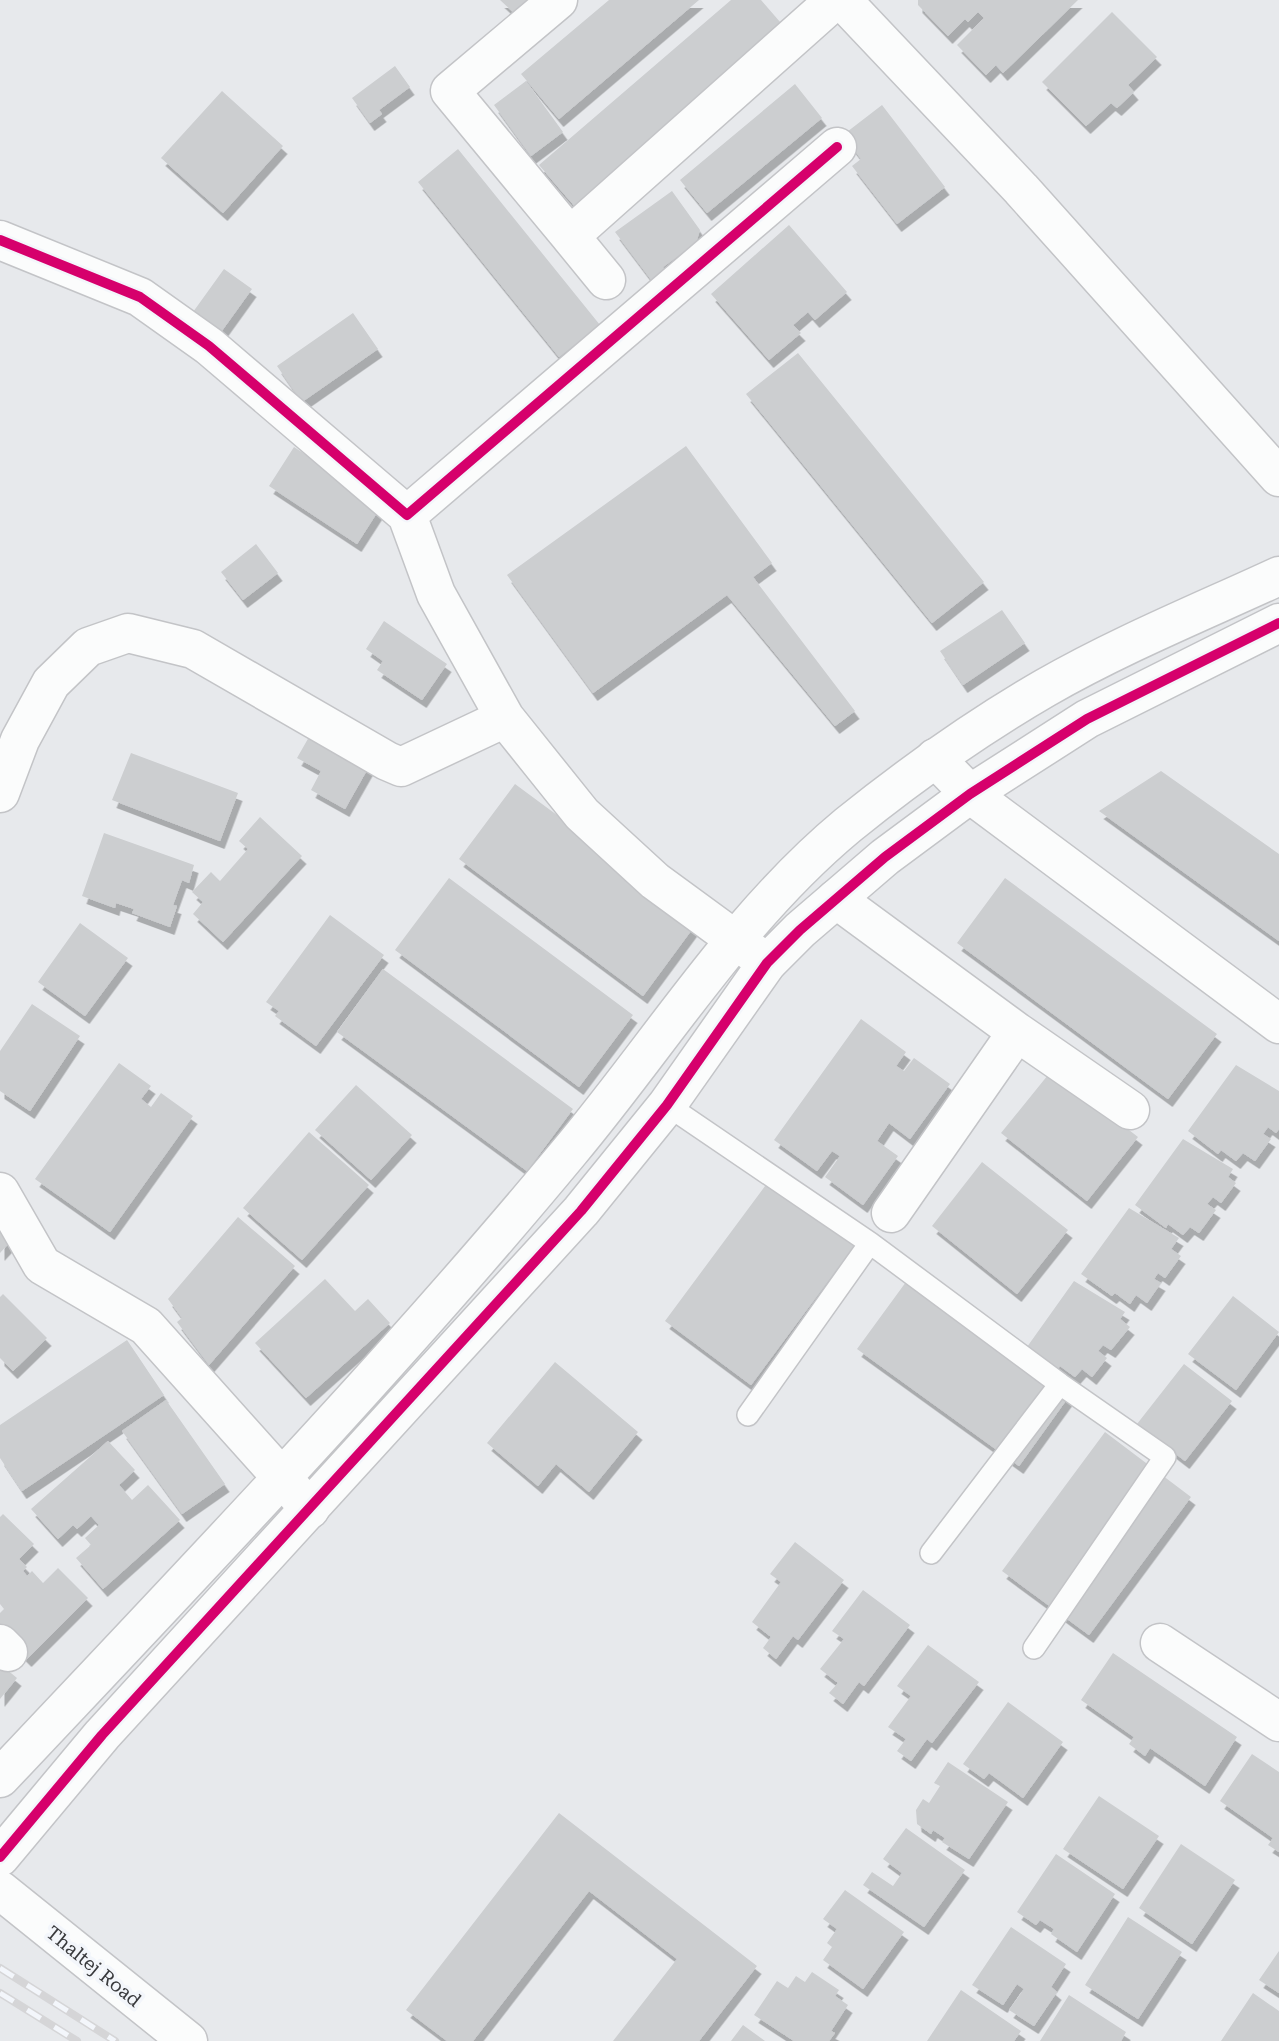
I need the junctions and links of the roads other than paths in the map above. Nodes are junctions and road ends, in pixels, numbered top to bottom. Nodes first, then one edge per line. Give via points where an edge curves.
1 (558, 0) edge
2 (835, 0) edge
3 (842, 0) edge
4 (837, 146) dead end
5 (570, 236) junction
6 (0, 240) edge
7 (606, 280) dead end
8 (1279, 477) edge
9 (407, 515) junction
10 (1279, 576) edge
11 (1279, 623) edge
12 (505, 718) junction
13 (934, 758) junction
14 (0, 793) edge
15 (970, 794) junction
16 (836, 899) junction
17 (734, 939) junction
18 (767, 963) junction
19 (1279, 1024) edge
20 (1017, 1031) junction
21 (667, 1105) junction
22 (1130, 1110) dead end
23 (0, 1192) edge
24 (880, 1228) junction
25 (1060, 1384) junction
26 (748, 1415) dead end
27 (282, 1478) junction
28 (310, 1509) junction
29 (930, 1553) dead end
30 (1160, 1643) dead end
31 (1034, 1648) dead end
32 (1279, 1722) edge
33 (0, 1778) edge
34 (0, 1857) edge
35 (0, 1890) edge
36 (188, 2041) edge

1 - 5 street via 450,90
2 - 5 street
3 - 8 street via 1021,189
4 - 9 street
5 - 7 street
6 - 9 street via 140,297 209,346
9 - 12 street via 436,594
10 - 13 street via 1046,687
11 - 15 street via 1087,719
12 - 14 street via 401,767 193,649 128,633 88,647 51,684 20,740
12 - 17 street via 582,814 655,881
13 - 15 street
13 - 17 street via 785,882
15 - 16 street
15 - 19 street
16 - 18 street
16 - 20 street
17 - 18 street
17 - 27 street via 570,1151
18 - 21 street
20 - 22 street
20 - 24 street
21 - 24 lane
21 - 28 street via 581,1211
23 - 27 street via 42,1265 146,1326
24 - 25 lane
24 - 26 lane
25 - 29 lane
25 - 31 lane via 1165,1457
27 - 28 street
27 - 33 street
28 - 34 street via 102,1735
30 - 32 street
35 - 36 street, Thaltej Road

